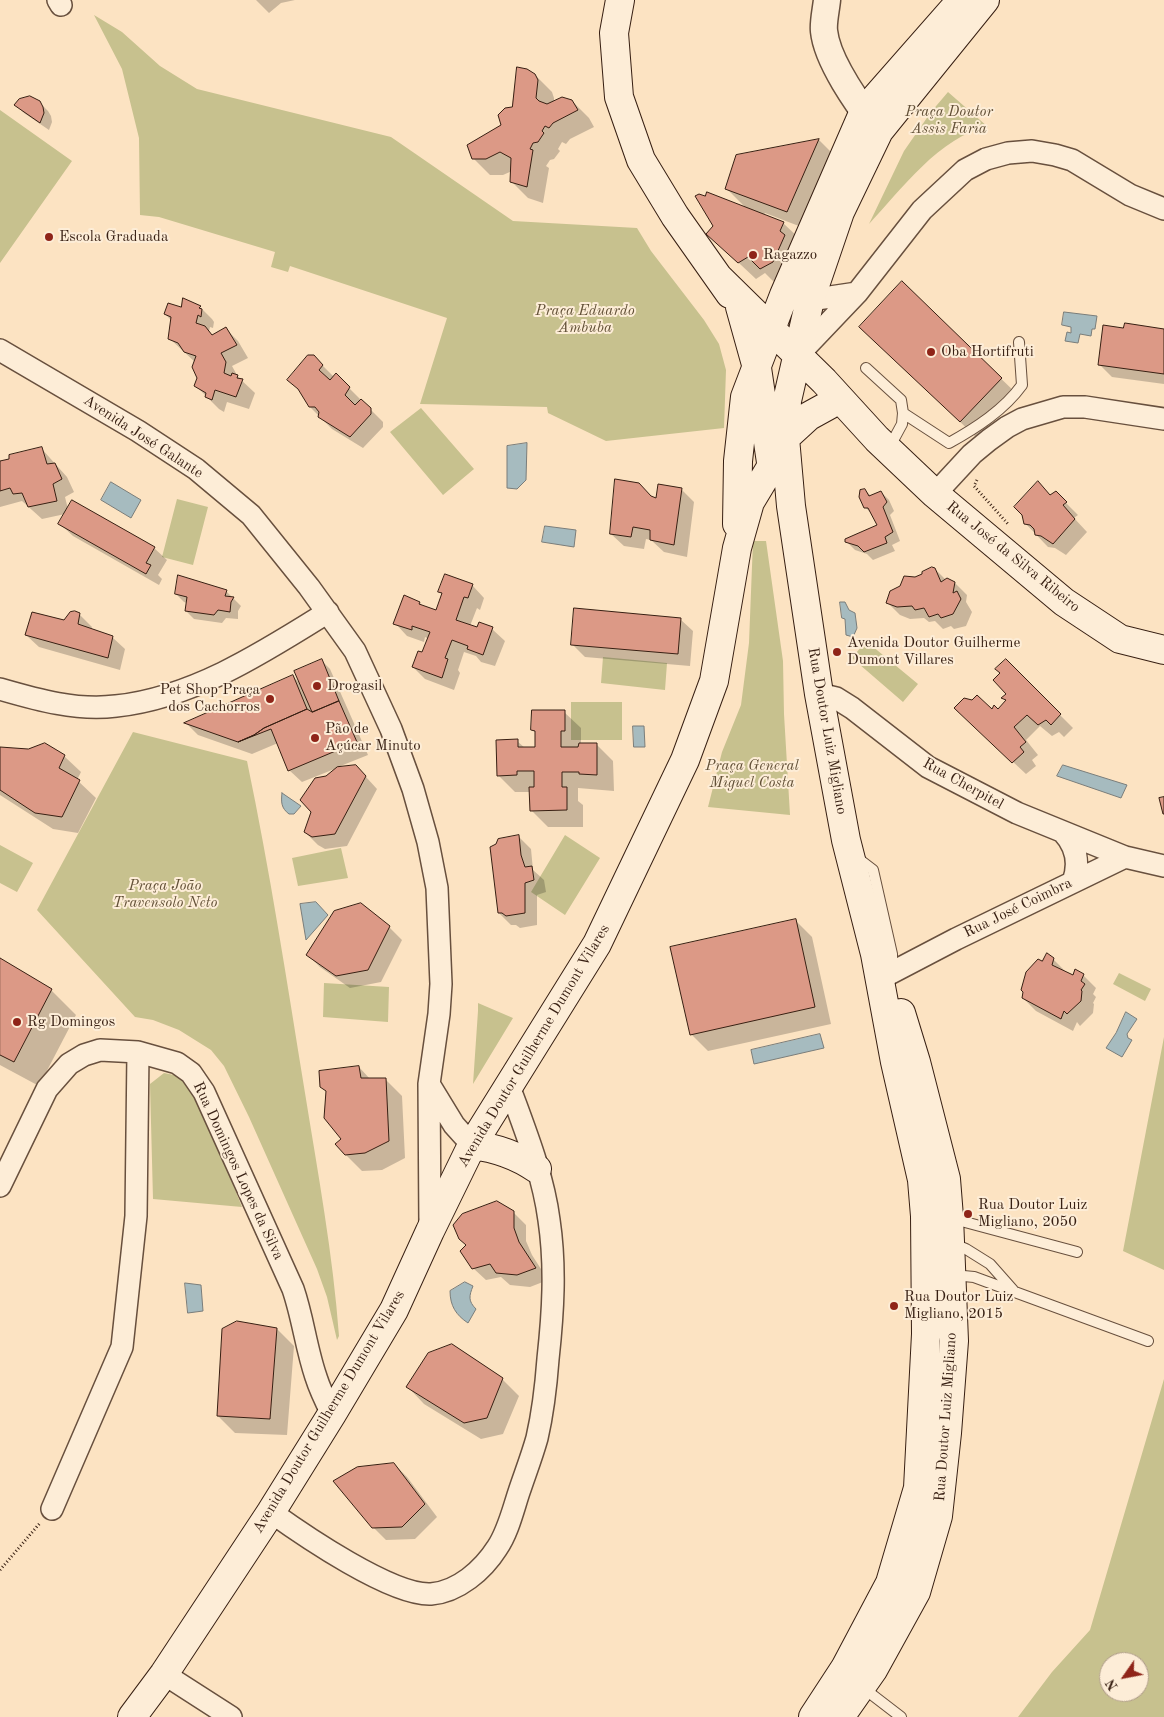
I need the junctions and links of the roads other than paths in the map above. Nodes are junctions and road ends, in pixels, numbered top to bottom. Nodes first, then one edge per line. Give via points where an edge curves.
1 (620, 0) edge
2 (827, 0) edge
3 (962, 0) edge
4 (985, 0) edge
5 (872, 121) junction
6 (1164, 209) edge
7 (857, 293) junction
8 (784, 295) junction
9 (810, 300) junction
10 (740, 303) junction
11 (1019, 342) dead end
12 (764, 348) junction
13 (0, 350) edge
14 (795, 364) junction
15 (866, 368) dead end
16 (829, 405) junction
17 (903, 413) junction
18 (1164, 420) edge
19 (785, 438) junction
20 (882, 444) junction
21 (771, 467) junction
22 (935, 494) junction
23 (791, 506) junction
24 (737, 548) junction
25 (328, 612) junction
26 (1164, 650) edge
27 (0, 690) edge
28 (819, 694) junction
29 (1063, 832) junction
30 (1125, 857) junction
31 (1164, 866) edge
32 (1073, 882) junction
33 (880, 970) junction
34 (138, 1052) junction
35 (429, 1084) junction
36 (509, 1086) junction
37 (472, 1145) junction
38 (537, 1169) junction
39 (0, 1186) edge
40 (950, 1230) junction
41 (430, 1231) junction
42 (1077, 1252) dead end
43 (952, 1275) junction
44 (1014, 1291) junction
45 (1148, 1341) dead end
46 (332, 1414) junction
47 (52, 1509) road end
48 (271, 1512) junction
49 (164, 1674) junction
50 (862, 1687) junction
51 (132, 1717) edge
52 (232, 1717) edge
53 (813, 1717) edge
54 (840, 1717) edge
55 (901, 1717) edge

1 - 10 main road via 614,33 619,97 641,160 675,216
2 - 5 street via 824,31 831,55
3 - 5 main road, Avenida Doutor Guilherme Dumont Vilares
4 - 5 main road, Avenida Doutor Guilherme Dumont Vilares
5 - 8 main road, Avenida Doutor Guilherme Dumont Vilares
5 - 9 main road, Avenida Doutor Guilherme Dumont Vilares
6 - 7 street via 1130,195 1072,160 1055,155 1032,151 986,159 965,170 922,210
7 - 9 street
7 - 14 street
8 - 9 main road
8 - 10 main road
8 - 12 main road, Avenida Doutor Guilherme Dumont Vilares
9 - 14 main road, Avenida Doutor Guilherme Dumont Vilares
10 - 12 main road
10 - 12 main road
11 - 17 lane via 1022,385 1012,399 970,432 950,444
12 - 14 main road
12 - 21 main road, Avenida Doutor Guilherme Dumont Vilares
12 - 24 main road, Avenida Doutor Guilherme Dumont Vilares via 745,397 738,462
13 - 25 street, Avenida José Galante via 196,469 250,515
14 - 16 main road, Rua José da Silva Ribeiro
14 - 19 main road, Avenida Doutor Guilherme Dumont Vilares via 787,401
14 - 20 main road, Rua José da Silva Ribeiro via 824,380
15 - 17 lane via 901,400
16 - 19 main road via 809,416
16 - 20 main road, Rua José da Silva Ribeiro
17 - 20 lane via 902,424
18 - 22 street via 1084,407 1063,407 1022,419 983,444
19 - 21 main road
19 - 23 main road, Rua Doutor Luiz Migliano
20 - 22 main road, Rua José da Silva Ribeiro
21 - 23 main road, Rua Doutor Luiz Migliano
21 - 24 main road, Avenida Doutor Guilherme Dumont Vilares via 750,502
22 - 26 main road, Rua José da Silva Ribeiro via 1064,602 1120,639
23 - 28 main road, Rua Doutor Luiz Migliano
24 - 36 main road, Avenida Doutor Guilherme Dumont Vilares via 714,681 685,760 597,944
25 - 27 street via 243,663 152,700 115,706 82,706 46,702
25 - 35 street, Avenida José Galante via 355,651 391,729 428,842 437,888 441,984
28 - 29 street, Rua Cherpitel via 836,698 852,708 928,767 1017,813
28 - 33 main road, Rua Doutor Luiz Migliano via 849,850
29 - 30 street, Rua Cherpitel
29 - 32 street via 1070,839 1077,859
30 - 31 street
30 - 32 street, Rua José Coimbra
32 - 33 street, Rua José Coimbra via 956,939
33 - 40 main road, Rua Doutor Luiz Migliano via 916,1062 946,1179
33 - 53 main road, Rua Doutor Luiz Migliano via 895,1062 922,1180 925,1216 926,1334 918,1488 890,1582 845,1668
34 - 39 street, Rua Domingos Lopes da Silva via 100,1050 69,1064 47,1089
34 - 46 street, Rua Domingos Lopes da Silva via 177,1063 192,1073 204,1092 293,1289 316,1378
34 - 47 street via 136,1216 122,1347
35 - 37 street via 454,1125
35 - 41 street, Avenida José Galante
36 - 37 main road, Avenida Doutor Guilherme Dumont Vilares
36 - 38 street
37 - 38 main road via 505,1151
37 - 41 main road, Avenida Doutor Guilherme Dumont Vilares
38 - 48 street via 549,1218 554,1278 552,1325 536,1439 508,1525 497,1548 478,1571 457,1586 430,1594 411,1591 386,1582 306,1538
40 - 42 lane
40 - 43 main road, Rua Doutor Luiz Migliano
40 - 44 lane via 966,1249 990,1264
41 - 46 main road, Avenida Doutor Guilherme Dumont Vilares via 394,1310
43 - 44 lane via 974,1277
43 - 50 main road, Rua Doutor Luiz Migliano via 954,1341 938,1516 916,1592
44 - 45 lane
46 - 48 main road, Avenida Doutor Guilherme Dumont Vilares
48 - 49 main road, Avenida Doutor Guilherme Dumont Vilares
49 - 51 main road, Avenida Doutor Guilherme Dumont Vilares
49 - 52 street
50 - 54 main road, Rua Doutor Luiz Migliano
50 - 55 lane

